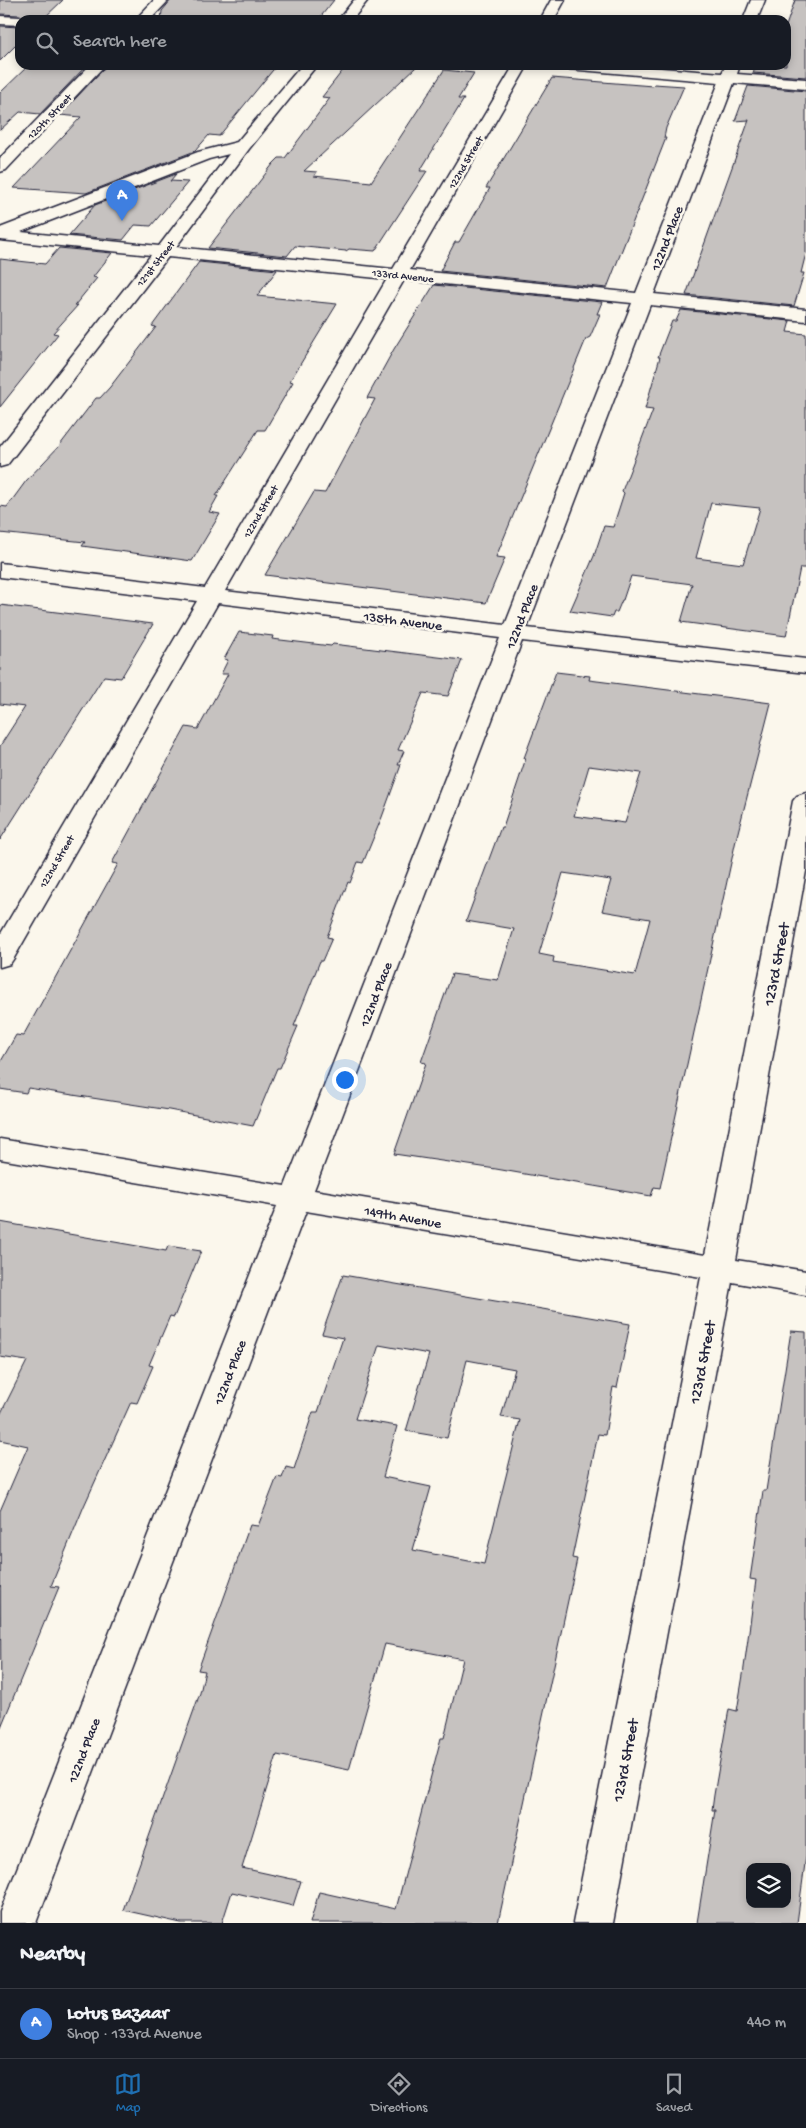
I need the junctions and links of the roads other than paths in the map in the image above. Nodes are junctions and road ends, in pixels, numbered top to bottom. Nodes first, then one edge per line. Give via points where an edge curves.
1 (162, 0) edge
2 (361, 0) edge
3 (558, 0) edge
4 (758, 0) edge
5 (147, 15) edge
6 (350, 15) edge
7 (550, 15) edge
8 (752, 15) edge
9 (0, 20) edge
10 (15, 21) edge
11 (93, 70) edge
12 (306, 70) edge
13 (518, 70) edge
14 (703, 70) edge
15 (730, 71) edge
16 (806, 84) edge
17 (242, 146) junction
18 (0, 166) edge
19 (0, 234) edge
20 (164, 251) junction
21 (398, 274) junction
22 (642, 299) junction
23 (806, 315) edge
24 (0, 461) edge
25 (0, 570) edge
26 (211, 596) junction
27 (514, 634) junction
28 (806, 666) edge
29 (806, 801) edge
30 (0, 958) edge
31 (0, 1148) edge
32 (296, 1198) junction
33 (718, 1269) junction
34 (806, 1283) edge
35 (16, 1923) edge
36 (593, 1923) edge

1 - 5 street
2 - 6 street
3 - 7 street
4 - 8 street
9 - 10 street
11 - 18 street, 120th Street
12 - 17 street, 121st Street
13 - 21 street, 122nd Street
14 - 15 street
15 - 16 street
15 - 22 street, 122nd Place
17 - 19 street via 204,155
17 - 20 street, 121st Street
19 - 20 street, 133rd Avenue
20 - 21 street, 133rd Avenue
20 - 24 street, 121st Street
21 - 22 street, 133rd Avenue
21 - 26 street, 122nd Street
22 - 23 street, 133rd Avenue
22 - 27 street, 122nd Place
25 - 26 street, 135th Avenue
26 - 27 street, 135th Avenue
26 - 30 street, 122nd Street
27 - 28 street, 135th Avenue
27 - 32 street, 122nd Place
29 - 33 street, 123rd Street
31 - 32 street, 149th Avenue
32 - 33 street, 149th Avenue
32 - 35 street, 122nd Place
33 - 34 street, 149th Avenue
33 - 36 street, 123rd Street

